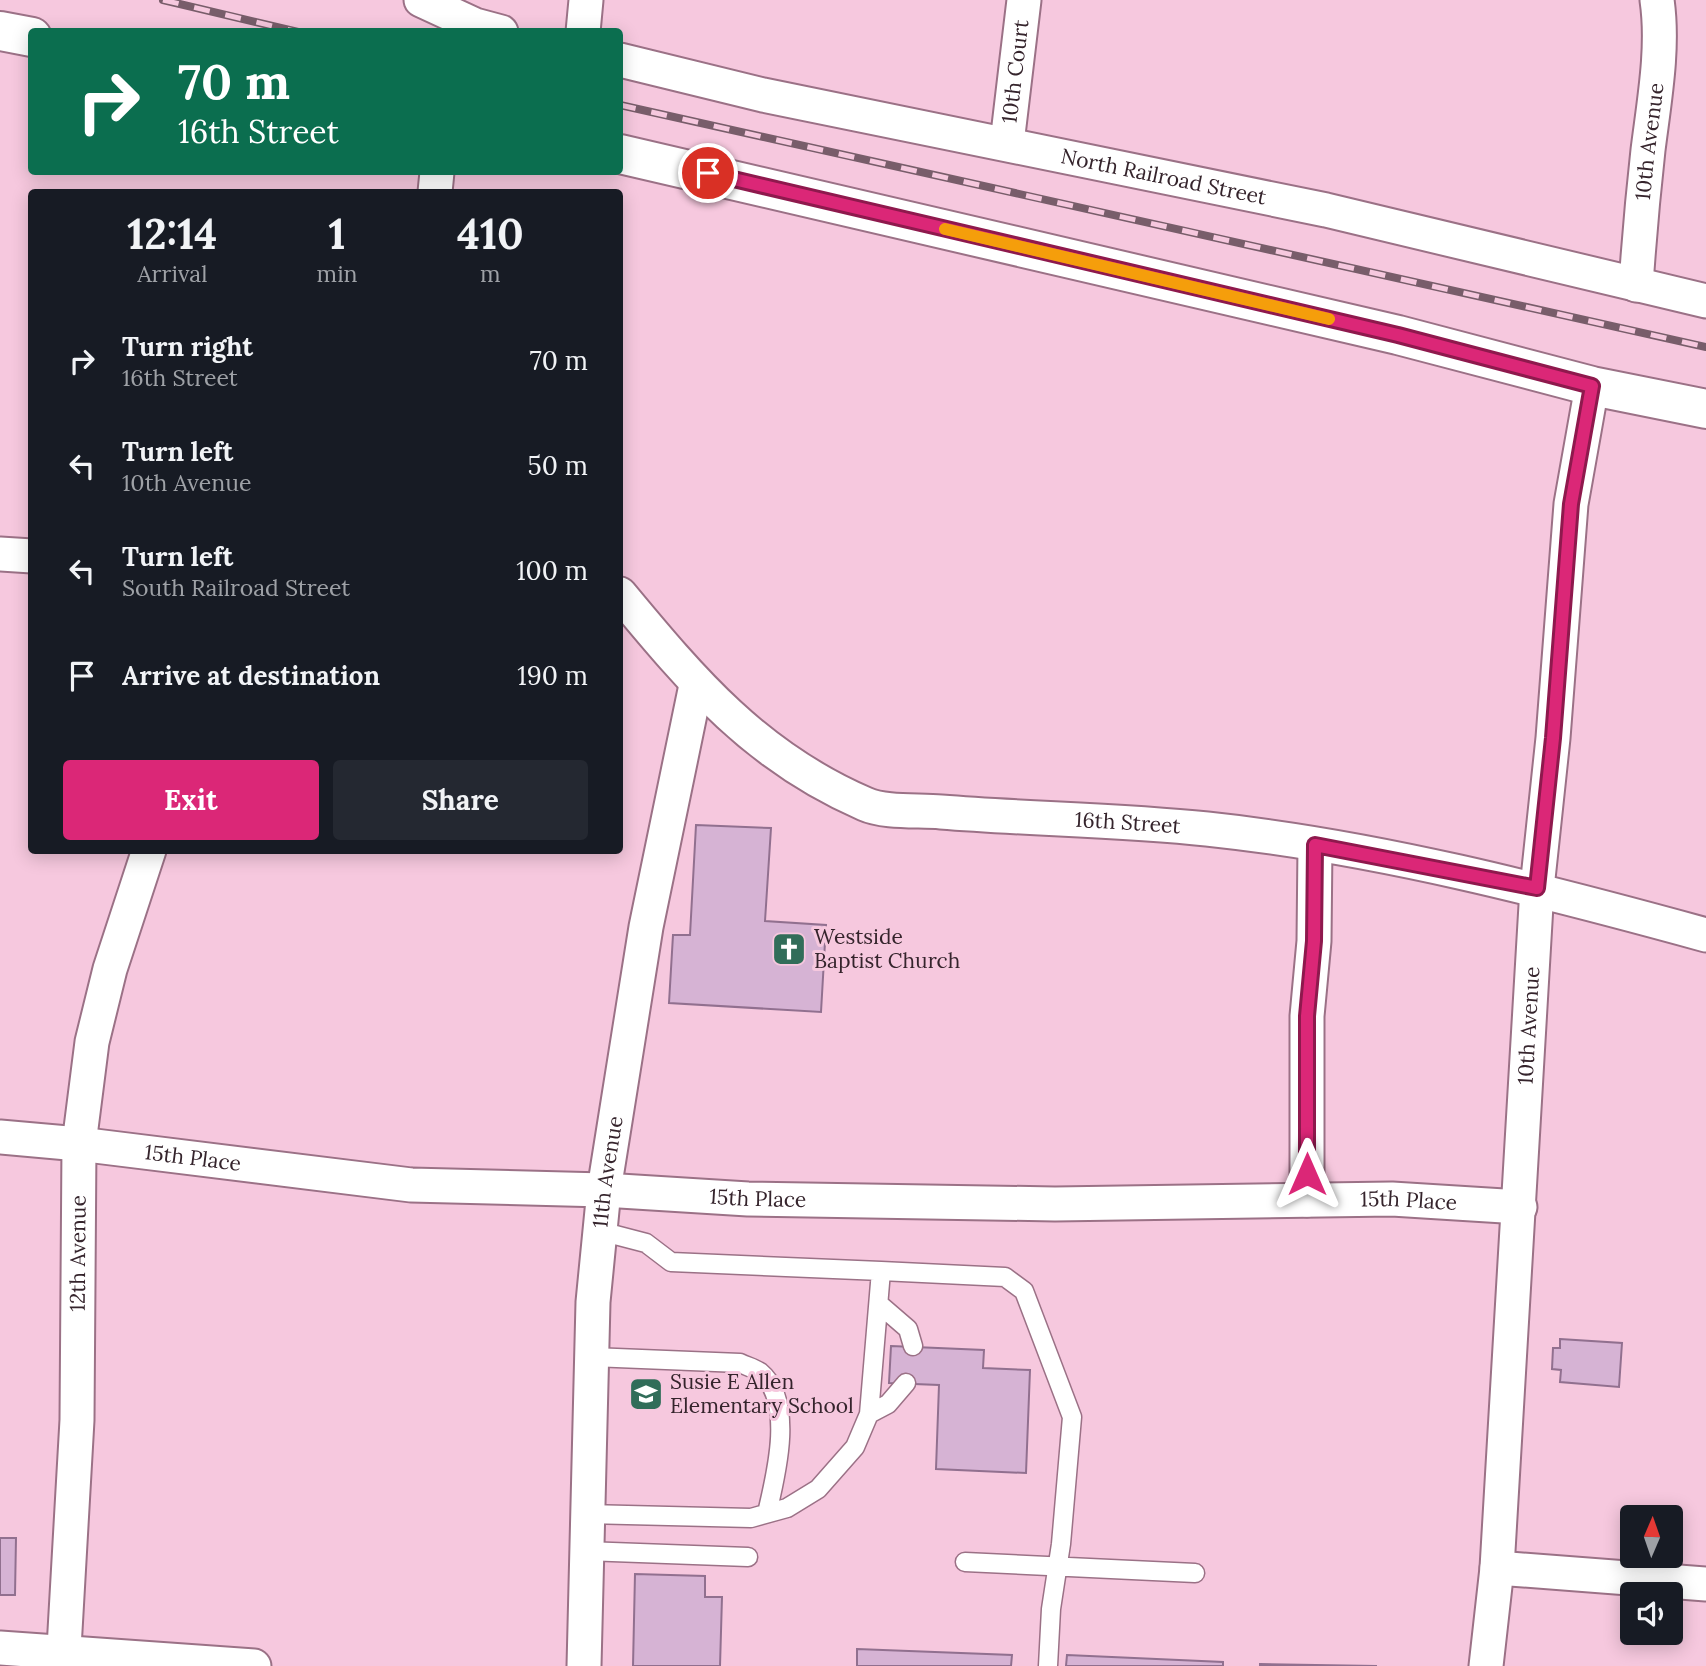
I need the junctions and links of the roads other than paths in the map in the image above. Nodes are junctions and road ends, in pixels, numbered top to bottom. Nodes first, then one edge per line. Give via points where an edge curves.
1 (421, 0) edge
2 (586, 0) edge
3 (1024, 0) edge
4 (1657, 0) edge
5 (481, 28) edge
6 (583, 28) edge
7 (0, 31) edge
8 (28, 36) edge
9 (623, 61) edge
10 (1007, 143) junction
11 (623, 155) edge
12 (1636, 285) junction
13 (1706, 301) edge
14 (1592, 386) junction
15 (1706, 409) edge
16 (0, 554) edge
17 (28, 556) edge
18 (623, 598) edge
19 (696, 685) junction
20 (1315, 845) junction
21 (148, 854) edge
22 (1537, 888) junction
23 (1706, 935) edge
24 (0, 1137) edge
25 (79, 1144) junction
26 (604, 1190) junction
27 (1307, 1200) junction
28 (1520, 1207) junction
29 (600, 1231) junction
30 (881, 1271) junction
31 (879, 1304) junction
32 (913, 1346) dead end
33 (592, 1357) junction
34 (906, 1383) dead end
35 (869, 1415) junction
36 (767, 1513) junction
37 (586, 1514) junction
38 (585, 1551) junction
39 (748, 1557) dead end
40 (965, 1562) dead end
41 (1057, 1567) junction
42 (1497, 1568) junction
43 (1195, 1573) dead end
44 (1706, 1584) edge
45 (0, 1648) edge
46 (63, 1660) edge
47 (254, 1666) edge
48 (584, 1666) edge
49 (1048, 1666) edge
50 (1486, 1666) edge

1 - 5 street
2 - 6 street
3 - 10 street, 10th Court
4 - 12 street, 10th Avenue via 1655,96
7 - 8 street
9 - 10 street, North Railroad Street via 763,95
10 - 12 street, North Railroad Street via 1326,210
11 - 14 street via 1398,335
12 - 13 street, North Railroad Street
14 - 15 street
14 - 22 street, 10th Avenue via 1571,504
16 - 17 street
18 - 19 street, 16th Street
19 - 20 street, 16th Street via 748,734 796,768 868,806 1135,822
19 - 26 street, 11th Avenue via 646,927
20 - 22 street, 16th Street
20 - 27 street via 1307,1016
21 - 25 street, 12th Avenue via 92,1042
22 - 23 street, 16th Street
22 - 28 street, 10th Avenue
24 - 25 street, 15th Place
25 - 26 street, 15th Place via 411,1185
25 - 46 street, 12th Avenue via 77,1420
26 - 27 street, 15th Place via 748,1199 1027,1204
26 - 29 street, 11th Avenue
27 - 28 street, 15th Place via 1392,1199
28 - 42 street, 10th Avenue
29 - 30 lane via 646,1243 671,1262
29 - 33 street, 11th Avenue
30 - 31 lane
30 - 41 lane via 1005,1277 1024,1291 1072,1417
31 - 32 lane via 908,1329
31 - 35 lane
33 - 36 lane via 740,1363 759,1371 779,1402 777,1472
33 - 37 street, 11th Avenue
34 - 35 lane via 888,1404
35 - 36 lane via 855,1447 818,1489 787,1508
36 - 37 lane via 751,1518
37 - 38 street, 11th Avenue
38 - 39 lane
38 - 48 street, 11th Avenue
40 - 41 lane
41 - 43 lane
41 - 49 lane
42 - 44 street
42 - 50 street, 10th Avenue
45 - 46 street
46 - 47 street

